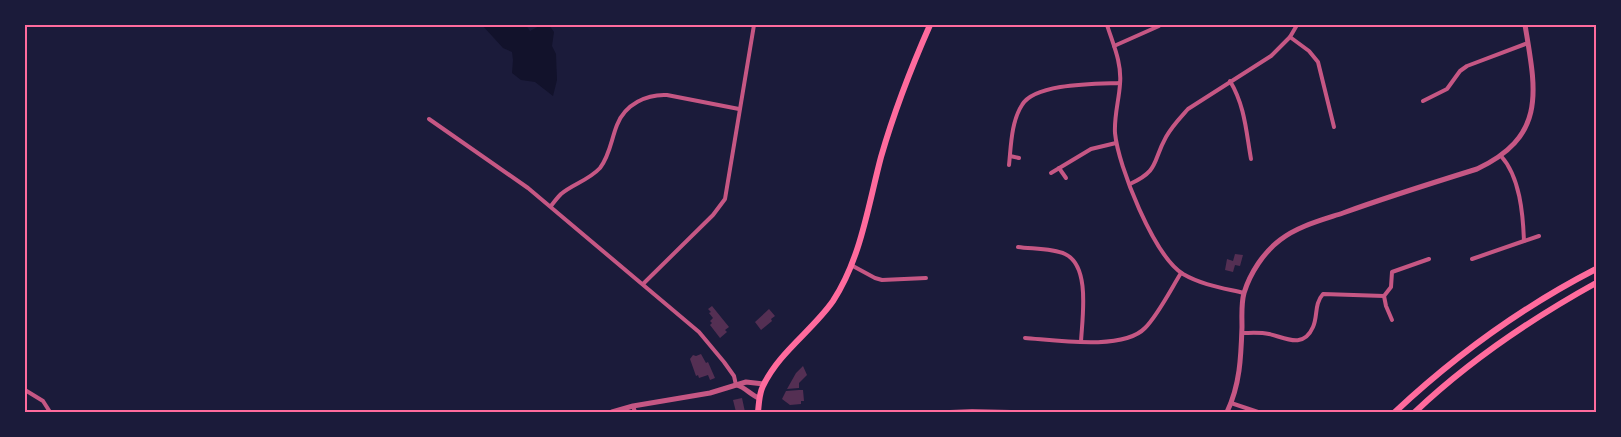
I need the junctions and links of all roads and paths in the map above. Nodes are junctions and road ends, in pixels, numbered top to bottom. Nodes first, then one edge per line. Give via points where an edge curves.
1 (754, 25) edge
2 (930, 25) edge
3 (1107, 25) edge
4 (1297, 25) edge
5 (1525, 25) edge
6 (1159, 26) dead end
7 (1290, 37) junction
8 (1528, 43) junction
9 (1114, 46) junction
10 (1120, 82) junction
11 (1230, 82) junction
12 (1423, 101) dead end
13 (739, 109) junction
14 (429, 118) dead end
15 (1334, 127) dead end
16 (1116, 143) junction
17 (1010, 156) junction
18 (1501, 156) junction
19 (1019, 158) dead end
20 (1251, 159) dead end
21 (1009, 165) dead end
22 (1059, 168) junction
23 (1051, 173) dead end
24 (1066, 178) dead end
25 (1130, 184) junction
26 (551, 206) junction
27 (1539, 236) dead end
28 (1524, 241) junction
29 (1018, 247) dead end
30 (1429, 259) dead end
31 (1472, 259) dead end
32 (851, 265) junction
33 (1596, 269) edge
34 (1181, 273) junction
35 (926, 278) dead end
36 (1596, 283) edge
37 (643, 284) junction
38 (1244, 293) junction
39 (1384, 296) junction
40 (1392, 320) dead end
41 (1242, 333) junction
42 (1025, 338) dead end
43 (1081, 342) junction
44 (764, 384) junction
45 (736, 385) junction
46 (25, 390) edge
47 (760, 398) junction
48 (1231, 403) junction
49 (634, 409) edge
50 (50, 412) edge
51 (612, 412) edge
52 (758, 412) edge
53 (950, 412) edge
54 (1011, 412) edge
55 (1130, 412) edge
56 (1148, 412) edge
57 (1226, 412) edge
58 (1258, 412) edge
59 (1394, 412) edge
60 (1414, 412) edge

1 - 13 street
2 - 32 highway via 889,129
3 - 9 street
4 - 7 street
5 - 8 street
6 - 9 street
7 - 11 street via 1271,56
7 - 15 street via 1309,51 1322,70
8 - 12 street via 1467,66 1447,89
8 - 18 street via 1533,104 1530,117 1525,130
9 - 10 street
10 - 16 street via 1115,118
10 - 17 street via 1056,89 1028,98 1016,116
11 - 20 street via 1239,96
11 - 25 street via 1179,118 1165,138 1148,174
13 - 26 street via 667,95 638,101 618,122 602,165
13 - 37 street via 722,204
14 - 26 street
16 - 22 street via 1091,149
16 - 25 street
17 - 19 street
17 - 21 street
18 - 28 street via 1514,179
18 - 38 street via 1477,169 1287,235 1265,255
22 - 23 street
22 - 24 street
25 - 34 street via 1164,257
26 - 37 street
27 - 28 street
28 - 31 street
29 - 43 street via 1064,254 1076,264 1082,284
30 - 39 street via 1392,272 1390,287
32 - 35 street via 882,280
32 - 44 highway via 832,302 780,360
33 - 59 highway via 1505,322
34 - 38 street via 1201,284
34 - 43 street via 1145,329 1125,338
36 - 60 highway via 1511,335
37 - 45 street via 701,333 734,376
38 - 41 street
39 - 40 street
39 - 41 street via 1323,294 1317,304 1313,328 1306,336 1295,340
41 - 48 street via 1239,378
42 - 43 street
44 - 45 street via 751,381
44 - 47 highway
45 - 47 street
45 - 49 street
46 - 50 street via 43,401
47 - 52 highway
48 - 57 street
48 - 58 street
49 - 51 street
53 - 54 street
55 - 56 street

